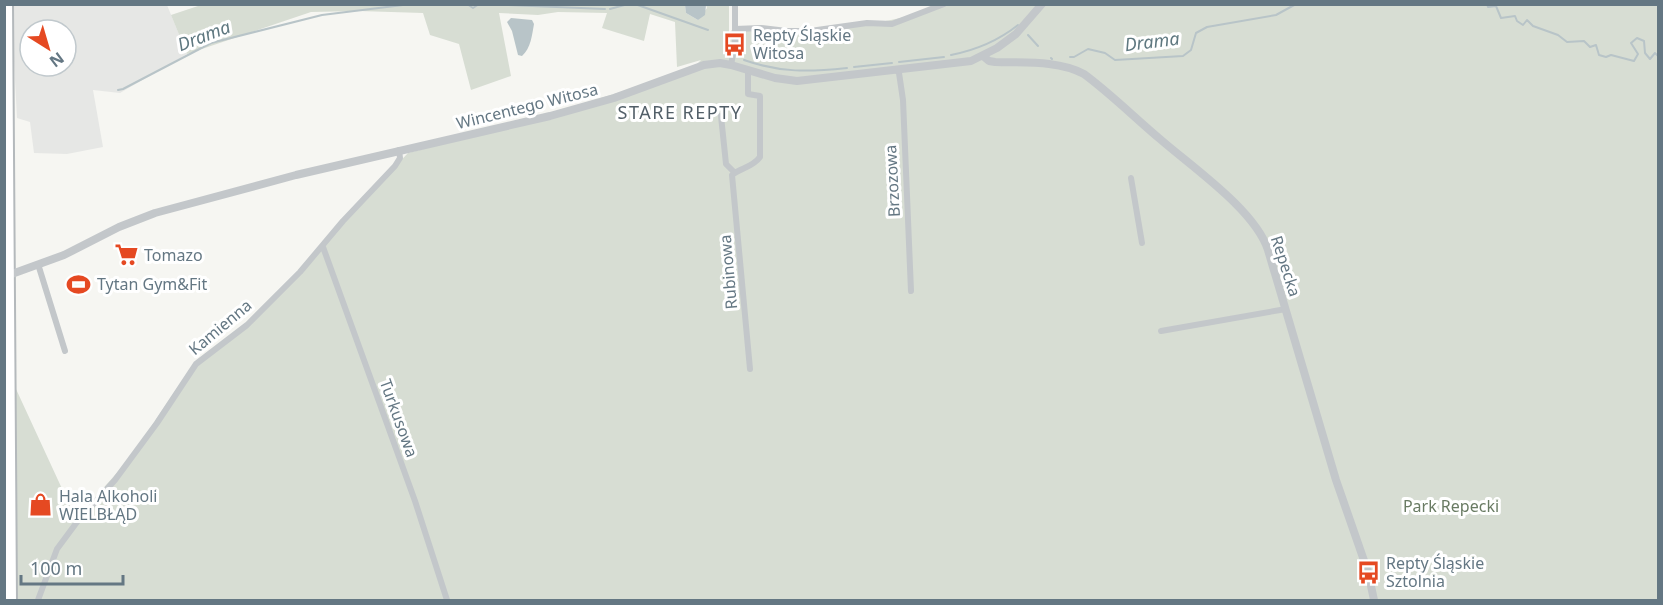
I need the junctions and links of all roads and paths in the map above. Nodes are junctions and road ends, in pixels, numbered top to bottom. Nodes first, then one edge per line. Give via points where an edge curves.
1 (7, 4) edge
2 (735, 4) edge
3 (944, 4) edge
4 (1042, 4) edge
5 (735, 30) junction
6 (983, 56) junction
7 (731, 65) junction
8 (748, 70) junction
9 (896, 70) junction
10 (721, 116) dead end
11 (399, 150) junction
12 (735, 173) junction
13 (1131, 178) dead end
14 (1142, 243) dead end
15 (323, 247) junction
16 (38, 264) junction
17 (9, 274) junction
18 (911, 291) dead end
19 (1286, 309) junction
20 (1161, 331) dead end
21 (65, 351) dead end
22 (750, 369) dead end
23 (11, 600) edge
24 (38, 600) edge
25 (447, 600) edge
26 (1374, 600) edge

1 - 17 main road
2 - 5 street
3 - 5 street via 892,24 867,22 810,31
4 - 6 street, Wincentego Witosa via 1016,34
5 - 7 street
6 - 9 street, Wincentego Witosa via 955,64
6 - 19 street, Repecka via 995,62 1071,68 1093,81 1250,219 1266,244
7 - 8 street, Wincentego Witosa
7 - 11 street, Wincentego Witosa via 704,65 569,111
8 - 9 street, Wincentego Witosa via 797,81
8 - 12 street via 748,94 760,96 760,157
9 - 18 street, Brzozowa via 903,100
10 - 12 street, Rubinowa via 726,164
11 - 15 street, Kamienna via 395,166
11 - 16 street, Wincentego Witosa via 155,213
12 - 22 street, Rubinowa via 732,175
13 - 14 street
15 - 24 street, Kamienna via 247,325 196,364 115,480 57,549
15 - 25 street, Turkusowa
16 - 17 street, Wincentego Witosa
16 - 21 street
17 - 23 main road
19 - 20 street
19 - 26 street, Repecka

